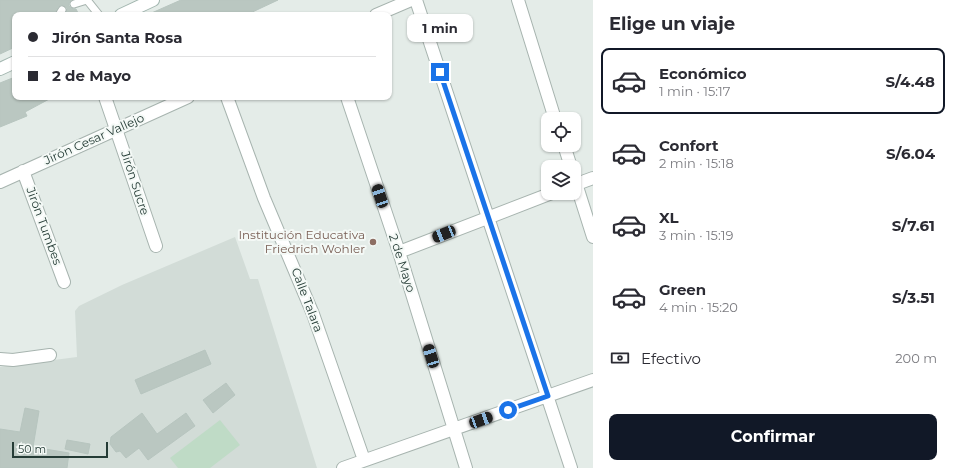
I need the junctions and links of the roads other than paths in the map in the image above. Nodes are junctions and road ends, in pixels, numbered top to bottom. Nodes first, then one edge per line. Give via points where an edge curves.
1 (153, 0) edge
2 (411, 0) edge
3 (416, 0) edge
4 (518, 0) edge
5 (74, 4) dead end
6 (136, 4) edge
7 (97, 12) edge
8 (125, 12) edge
9 (383, 12) edge
10 (12, 63) edge
11 (0, 68) edge
12 (107, 100) edge
13 (181, 100) edge
14 (228, 100) edge
15 (348, 100) edge
16 (553, 112) edge
17 (117, 129) junction
18 (23, 171) junction
19 (593, 178) edge
20 (581, 181) edge
21 (0, 182) edge
22 (541, 197) edge
23 (581, 200) edge
24 (488, 217) junction
25 (593, 237) edge
26 (156, 246) dead end
27 (399, 252) junction
28 (64, 282) dead end
29 (50, 355) dead end
30 (0, 359) edge
31 (593, 380) edge
32 (548, 396) junction
33 (454, 430) junction
34 (364, 460) junction
35 (343, 468) edge
36 (466, 468) edge
37 (571, 468) edge

1 - 6 street
2 - 9 street
3 - 24 street
4 - 16 street
5 - 7 lane via 87,0
6 - 8 street
10 - 11 street
12 - 17 street, Jirón Sucre
13 - 17 street, Jirón Cesar Vallejo
14 - 34 street, Calle Talara via 264,198 313,314
15 - 27 street, 2 de Mayo
17 - 18 street, Jirón Cesar Vallejo
17 - 26 street, Jirón Sucre
18 - 21 street, Jirón Cesar Vallejo
18 - 28 street, Jirón Tumbes
19 - 20 street
22 - 24 street
23 - 25 street
24 - 27 street
24 - 32 street
27 - 33 street, 2 de Mayo
29 - 30 street via 13,360
31 - 32 street
32 - 33 street
32 - 37 street
33 - 34 street
33 - 36 street, 2 de Mayo
34 - 35 street

